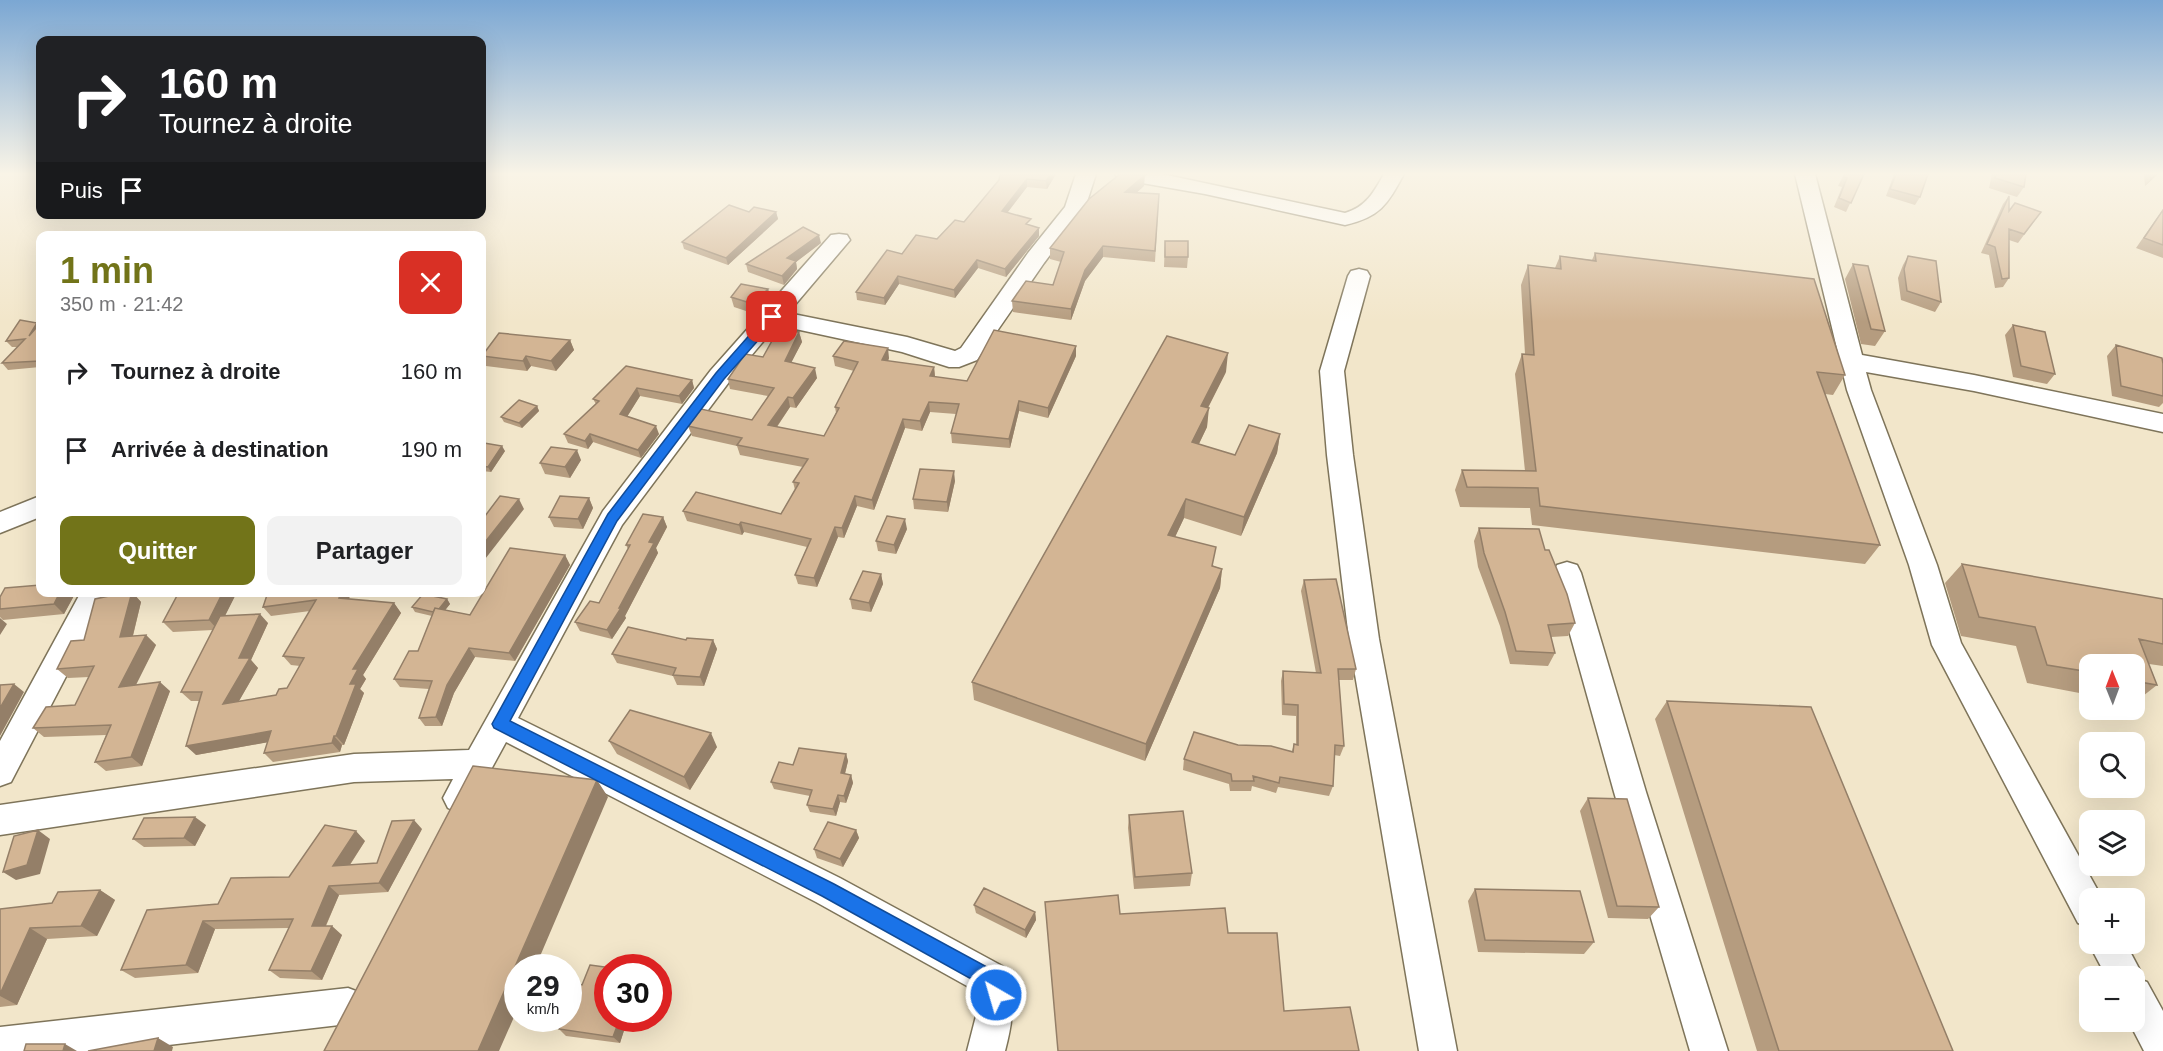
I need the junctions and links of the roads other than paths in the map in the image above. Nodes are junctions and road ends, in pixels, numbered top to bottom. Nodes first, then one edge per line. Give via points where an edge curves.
1 (1063, 223) edge
2 (1817, 223) edge
3 (839, 240) dead end
4 (1359, 276) dead end
5 (772, 317) junction
6 (1852, 361) junction
7 (2163, 423) edge
8 (36, 508) edge
9 (0, 523) edge
10 (1567, 573) dead end
11 (93, 597) edge
12 (500, 724) junction
13 (477, 764) junction
14 (1, 770) edge
15 (0, 820) edge
16 (446, 821) edge
17 (2079, 891) edge
18 (347, 1008) edge
19 (2145, 1015) edge
20 (0, 1046) edge
21 (2163, 1048) edge
22 (986, 1051) edge
23 (1438, 1051) edge
24 (1709, 1051) edge

1 - 5 street via 969,354 959,359
2 - 6 street
3 - 5 street
4 - 23 street via 1332,371 1340,455 1364,639
5 - 12 street via 720,376 612,518
6 - 7 street
6 - 17 street via 1947,645
8 - 9 street
10 - 24 street
11 - 14 street
12 - 13 street
12 - 22 street via 828,890 991,980 996,995 995,1018
13 - 15 street via 354,768
13 - 16 street
18 - 20 street
19 - 21 street

